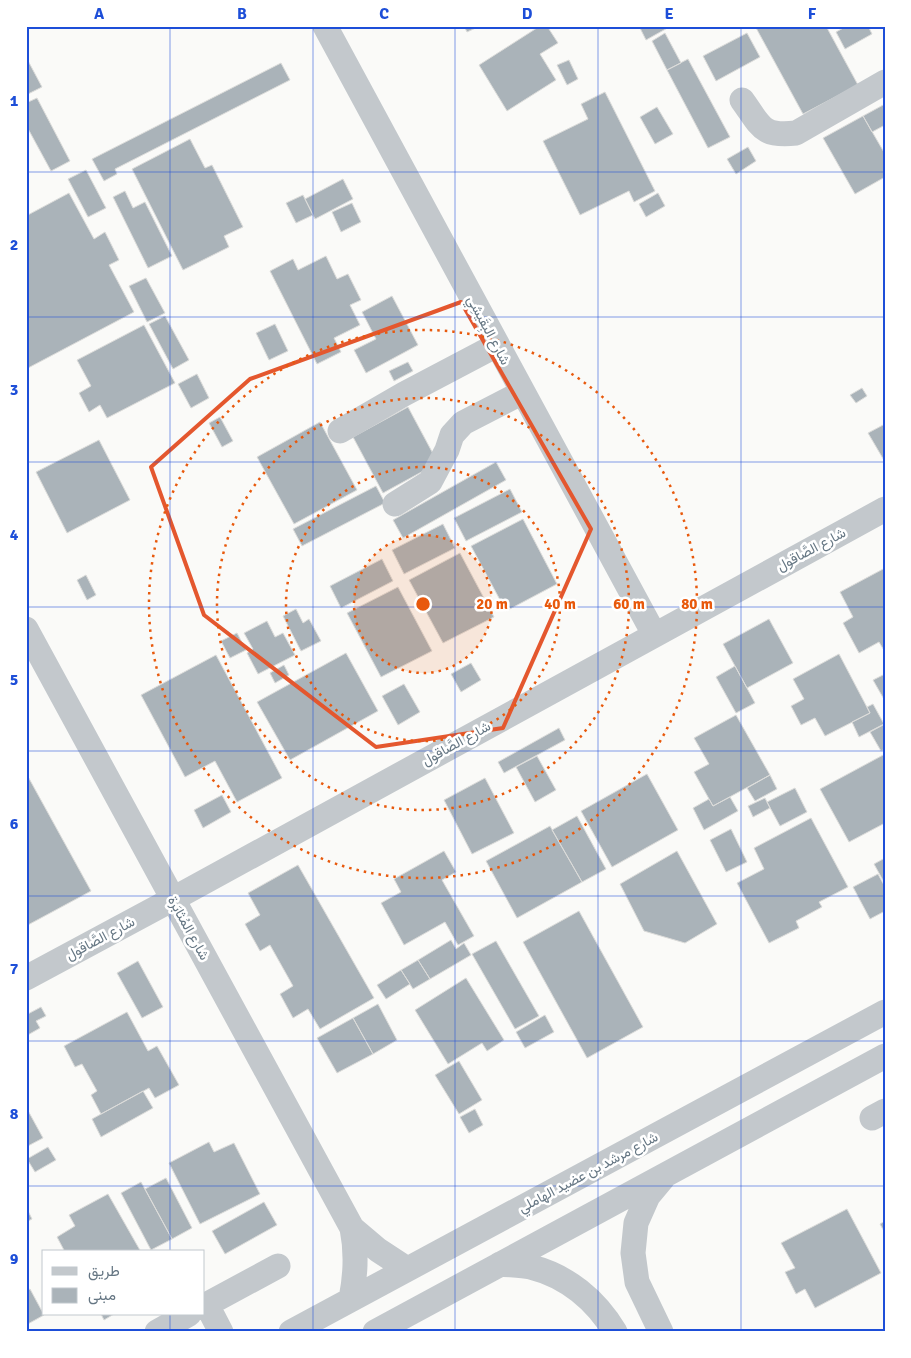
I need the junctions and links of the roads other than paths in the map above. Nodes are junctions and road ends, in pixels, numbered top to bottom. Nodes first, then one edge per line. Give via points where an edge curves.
1 (325, 26) edge
2 (885, 82) edge
3 (742, 100) dead end
4 (497, 345) junction
5 (523, 392) junction
6 (340, 431) dead end
7 (395, 504) dead end
8 (885, 509) edge
9 (26, 629) edge
10 (654, 634) junction
11 (173, 899) junction
12 (26, 978) edge
13 (885, 1012) edge
14 (885, 1056) edge
15 (668, 1173) junction
16 (352, 1228) junction
17 (500, 1264) junction
18 (278, 1266) dead end
19 (407, 1269) junction
20 (351, 1299) junction
21 (205, 1305) edge
22 (205, 1314) edge
23 (186, 1316) edge
24 (157, 1332) edge
25 (221, 1332) edge
26 (291, 1332) edge
27 (374, 1332) edge
28 (615, 1332) edge
29 (660, 1332) edge

1 - 4 street, شارع البِقَيشِي
2 - 3 street via 796,133 780,135 763,129
4 - 5 street, شارع البِقَيشِي
4 - 6 street
5 - 7 street via 463,423 452,435 430,482
5 - 10 street, شارع البِقَيشِي
8 - 10 street, شارع الصَّاقول
9 - 11 street, شارع المُثابَرة
10 - 11 street, شارع الصَّاقول
11 - 12 street, شارع الصَّاقول
11 - 16 street, شارع المُثابَرة
13 - 19 street, شارع مرشد بن عضيد الهاملي
14 - 15 street
15 - 17 street
15 - 29 street via 648,1196 636,1223 633,1253 637,1282
16 - 19 street, شارع المُثابَرة
16 - 20 street, شارع المُثابَرة via 356,1264
17 - 27 street
17 - 28 street via 531,1267 560,1278 586,1295
18 - 21 street
19 - 20 street, شارع مرشد بن عضيد الهاملي
20 - 26 street, شارع مرشد بن عضيد الهاملي
22 - 25 street
23 - 24 street

